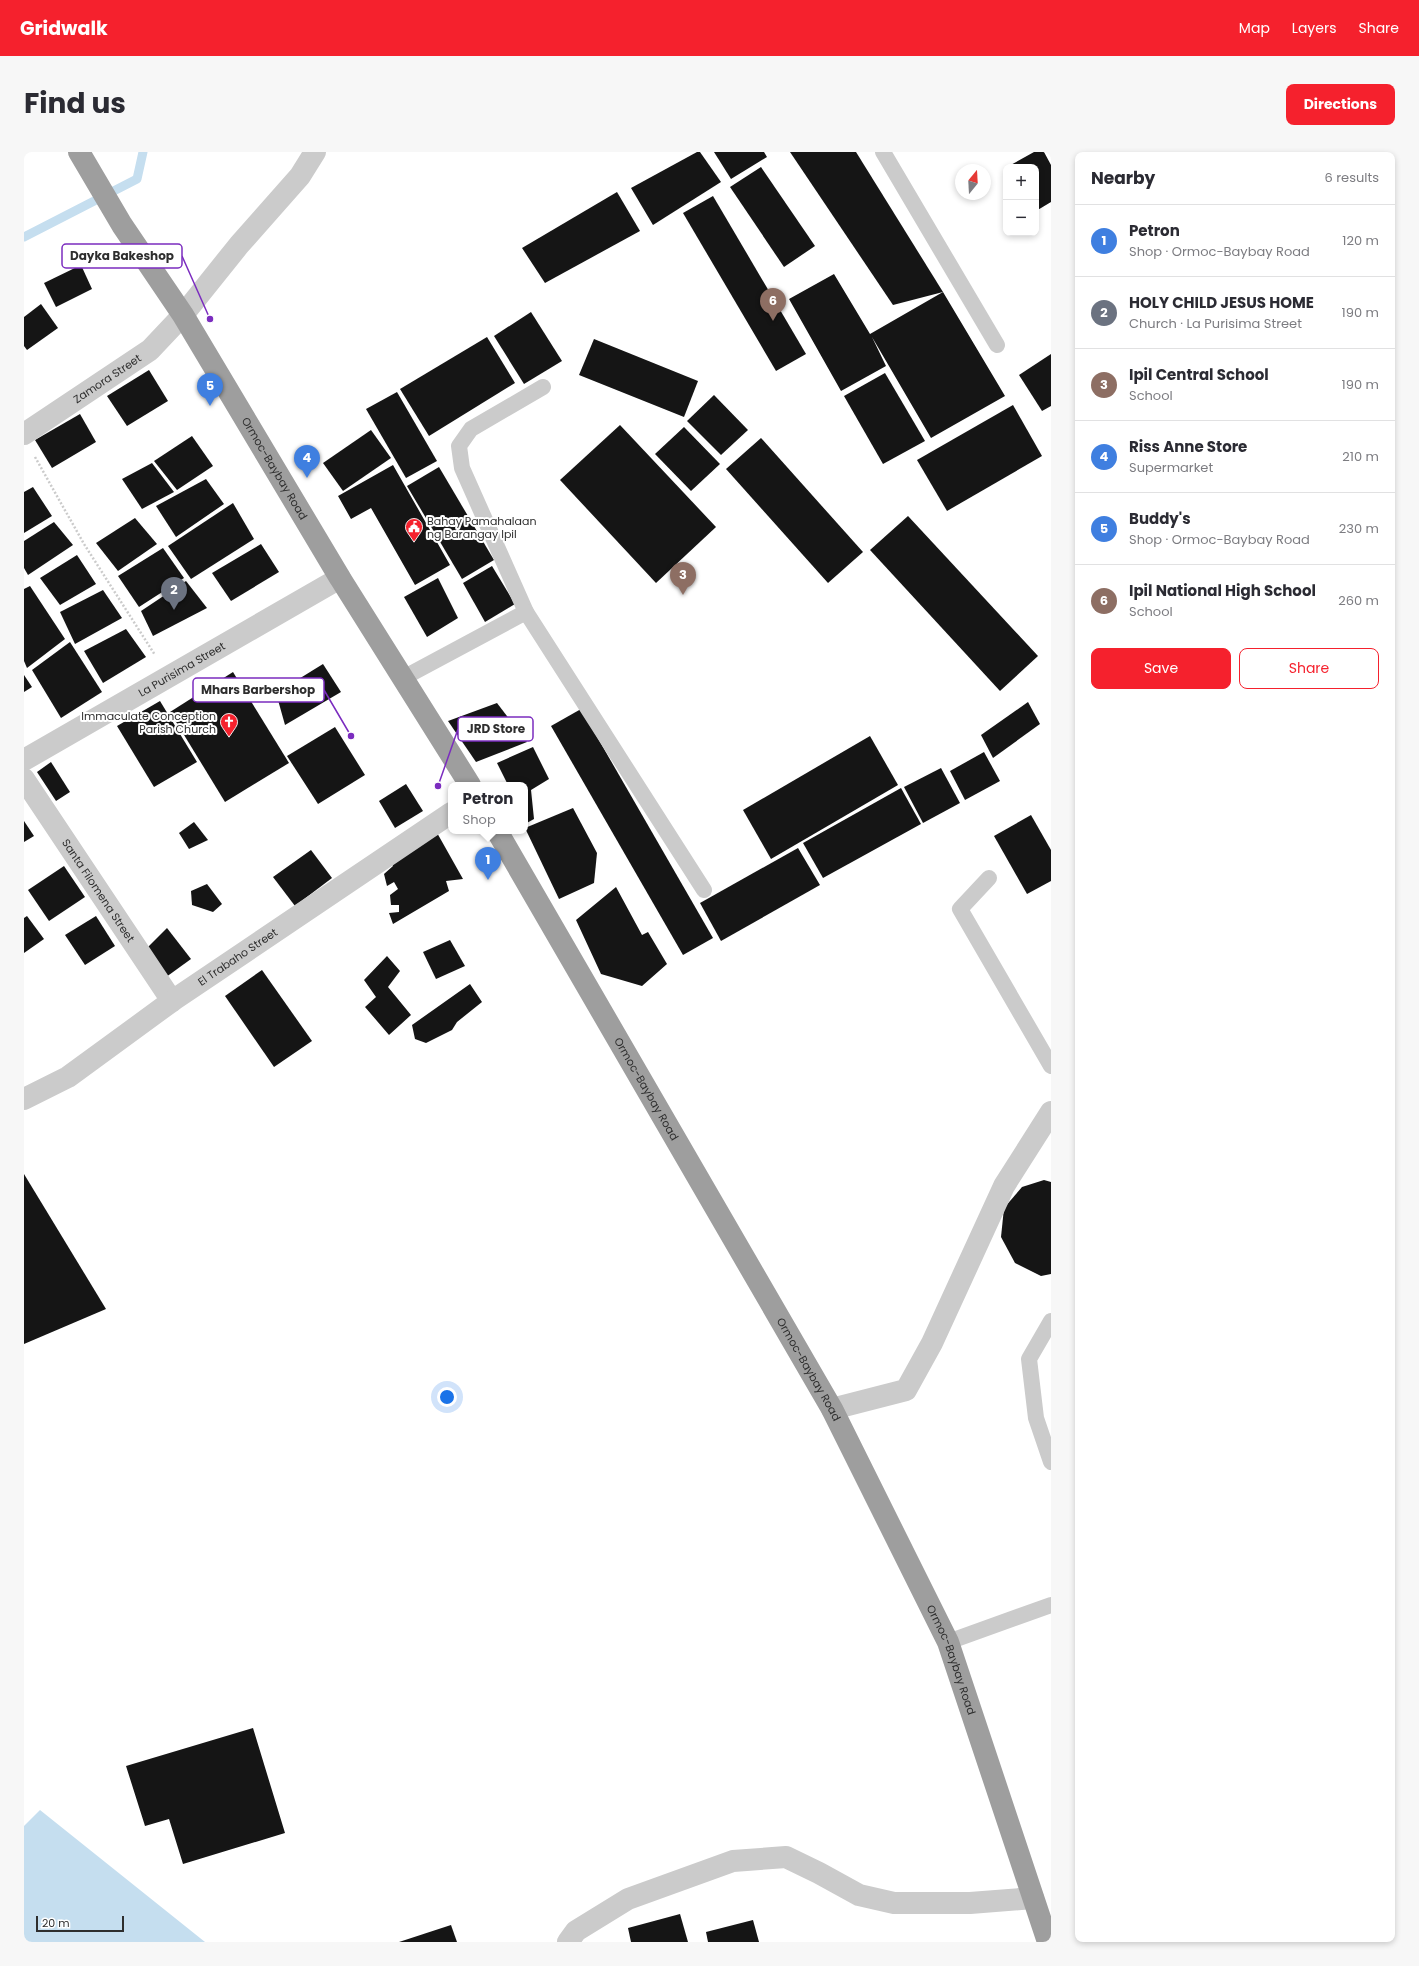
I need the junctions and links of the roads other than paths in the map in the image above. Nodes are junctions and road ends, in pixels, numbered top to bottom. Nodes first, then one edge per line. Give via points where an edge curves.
1 (79, 152) edge
2 (315, 152) edge
3 (883, 152) edge
4 (183, 315) junction
5 (997, 345) dead end
6 (544, 387) dead end
7 (28, 442) edge
8 (340, 578) junction
9 (526, 612) junction
10 (402, 678) junction
11 (24, 760) edge
12 (24, 779) edge
13 (468, 782) edge
14 (448, 815) edge
15 (499, 834) edge
16 (989, 878) dead end
17 (704, 890) dead end
18 (172, 1001) junction
19 (1051, 1066) edge
20 (24, 1099) edge
21 (1051, 1112) edge
22 (1051, 1321) edge
23 (832, 1410) junction
24 (1051, 1462) edge
25 (1051, 1605) edge
26 (948, 1642) junction
27 (1033, 1898) junction
28 (568, 1942) edge
29 (1048, 1942) edge

1 - 4 highway, Ormoc-Baybay Road via 122,224
2 - 4 street, Zamora Street via 300,176 239,245
3 - 5 lane
4 - 7 street, Zamora Street via 150,350
4 - 8 highway, Ormoc-Baybay Road
6 - 9 lane via 471,429 459,446 462,468
8 - 10 highway, Ormoc-Baybay Road
8 - 11 street, La Purisima Street
9 - 10 lane
9 - 17 lane
10 - 13 highway, Ormoc-Baybay Road
12 - 18 street, Santa Filomena Street
14 - 18 street, El Trabaho Street
15 - 23 highway, Ormoc-Baybay Road
16 - 19 lane via 960,909
18 - 20 street, El Trabaho Street via 68,1076
21 - 23 street via 1004,1186 932,1343 906,1390
22 - 24 lane via 1029,1359 1036,1418
23 - 26 highway, Ormoc-Baybay Road
25 - 26 lane
26 - 27 highway, Ormoc-Baybay Road
27 - 28 street via 970,1903 894,1903 859,1895 786,1857 733,1861 628,1899 576,1931
27 - 29 highway, Ormoc-Baybay Road

